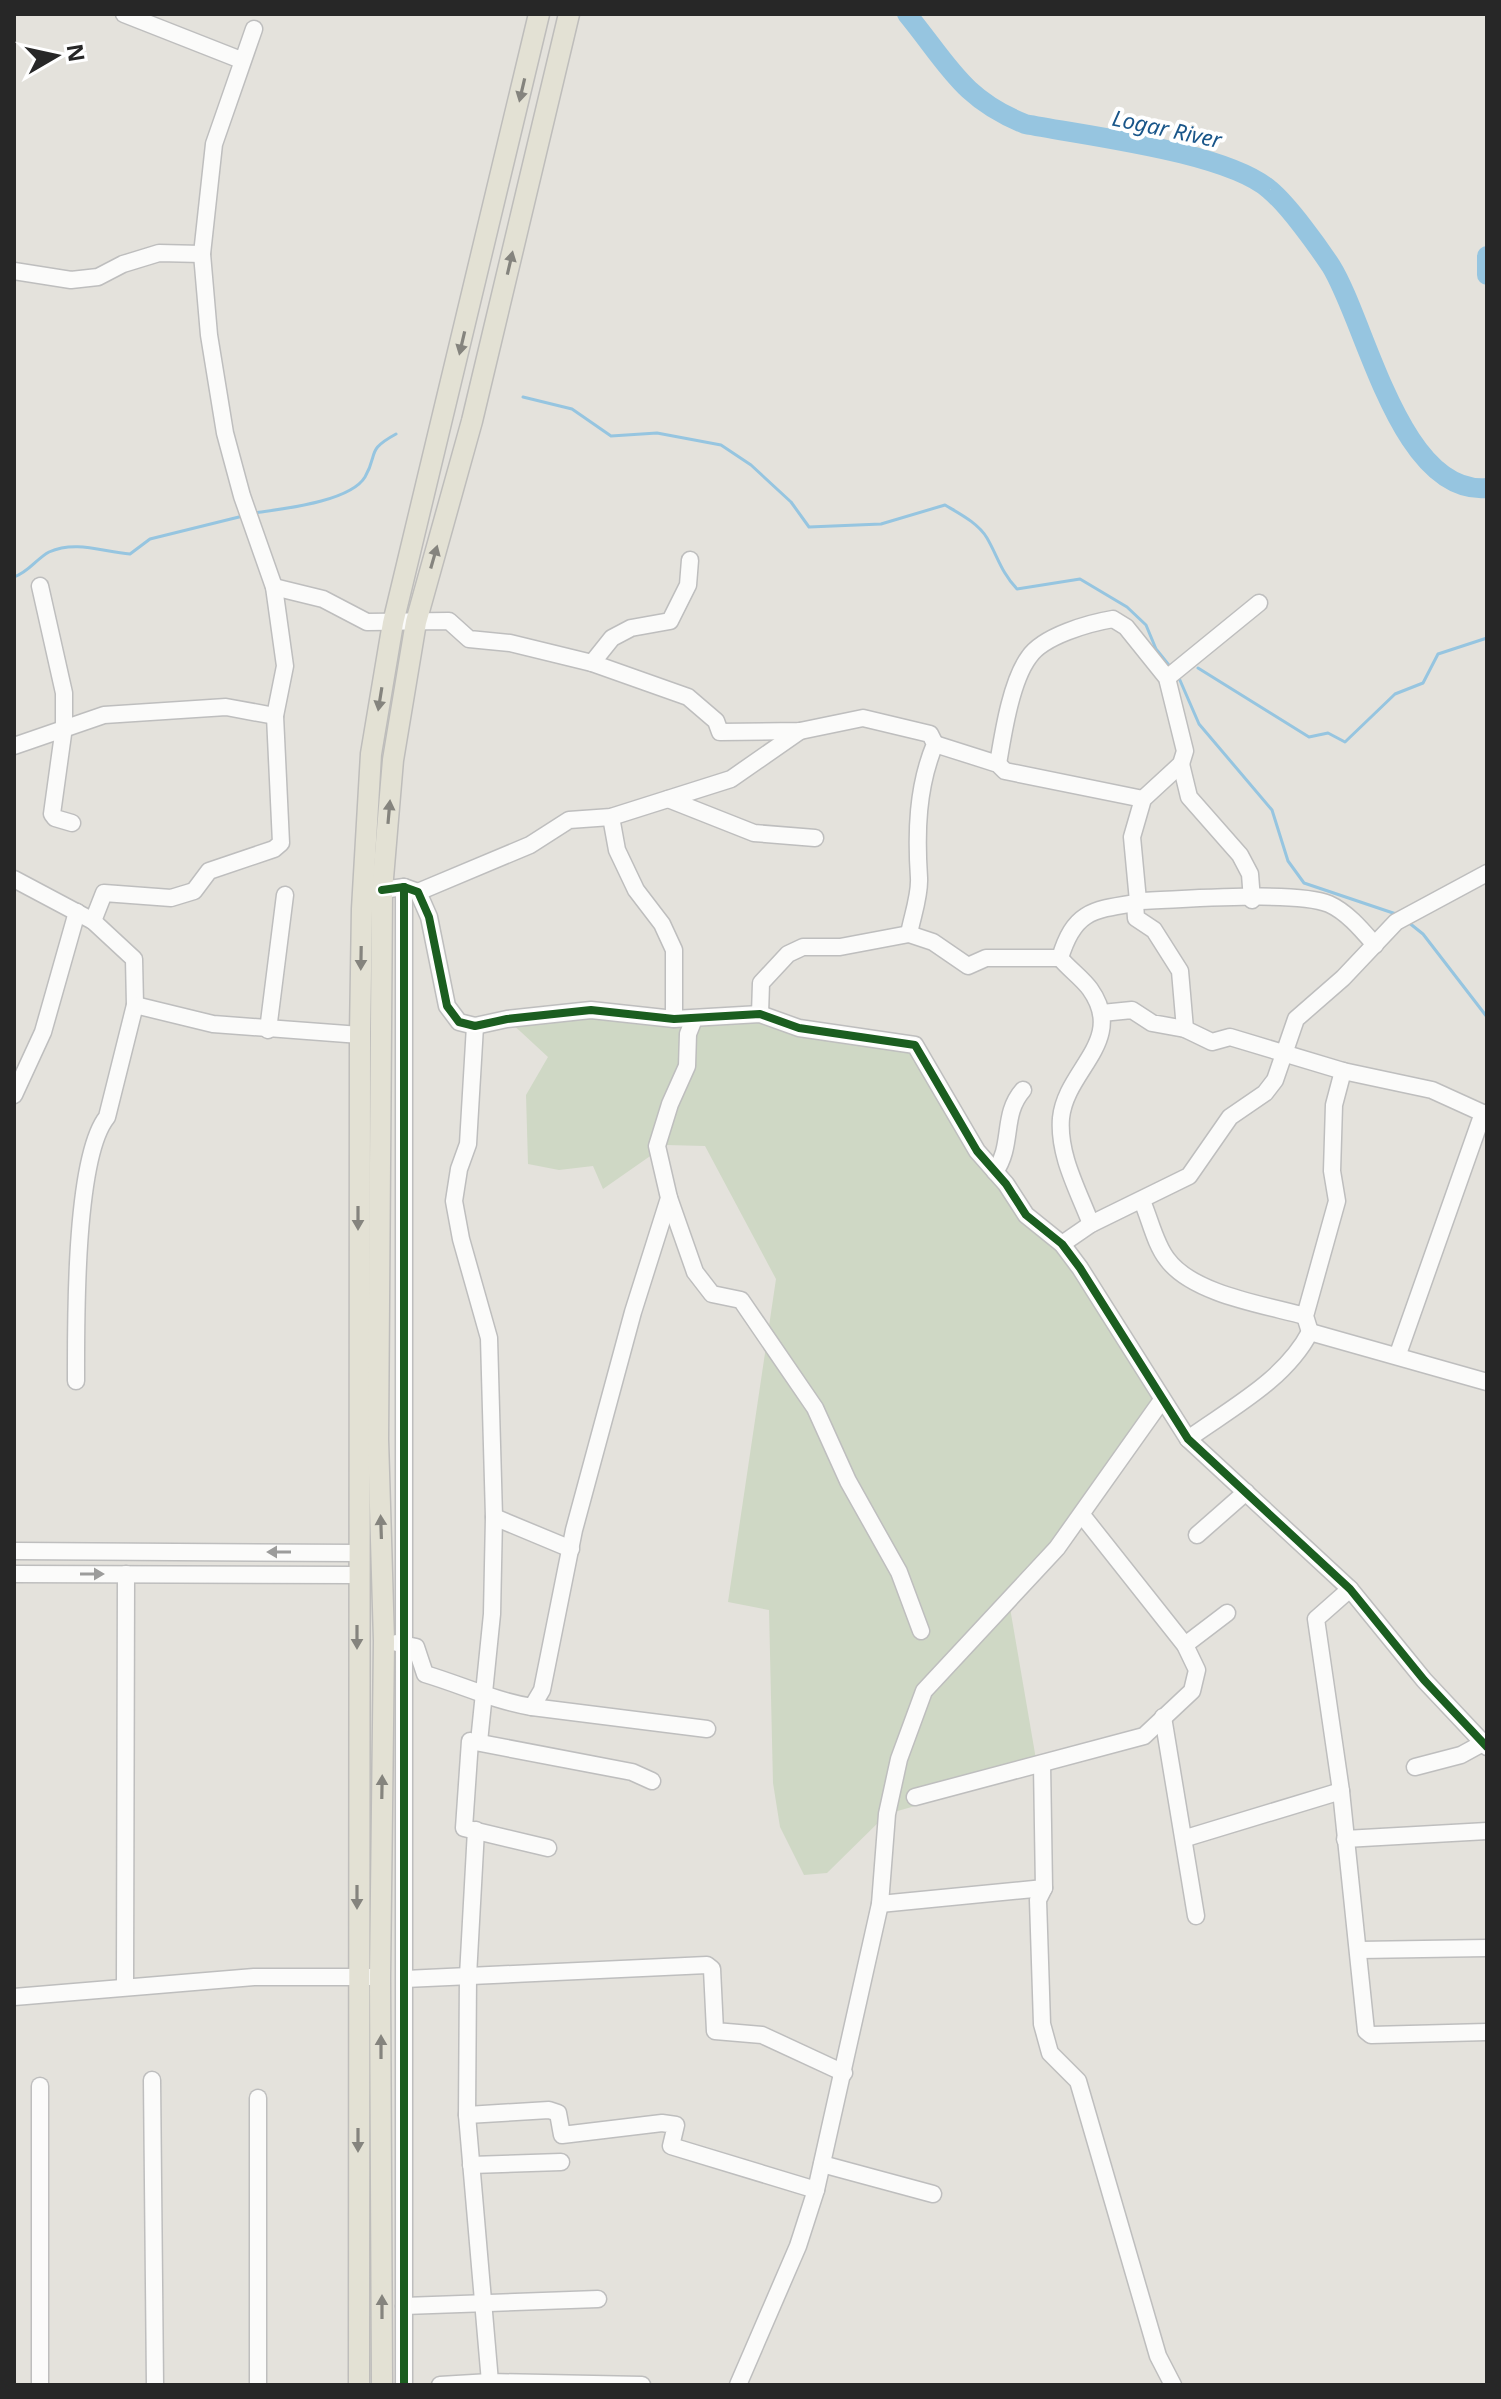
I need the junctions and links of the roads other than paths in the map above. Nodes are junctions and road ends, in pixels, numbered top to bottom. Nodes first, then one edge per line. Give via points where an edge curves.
1 (124, 14) edge
2 (539, 14) edge
3 (569, 14) edge
4 (254, 29) dead end
5 (241, 60) junction
6 (202, 254) junction
7 (14, 271) edge
8 (690, 560) dead end
9 (40, 586) dead end
10 (274, 587) junction
11 (1259, 603) dead end
12 (416, 622) junction
13 (393, 623) junction
14 (592, 663) junction
15 (1172, 673) junction
16 (275, 716) junction
17 (64, 727) junction
18 (800, 731) junction
19 (935, 744) junction
20 (14, 746) edge
21 (998, 764) junction
22 (1181, 764) junction
23 (668, 799) junction
24 (1143, 799) junction
25 (611, 817) junction
26 (72, 823) dead end
27 (815, 838) dead end
28 (1487, 873) edge
29 (14, 879) edge
30 (382, 890) junction
31 (411, 890) junction
32 (285, 895) dead end
33 (1252, 900) junction
34 (1137, 902) junction
35 (77, 912) junction
36 (93, 921) junction
37 (909, 934) junction
38 (1375, 945) junction
39 (1060, 958) junction
40 (135, 1005) junction
41 (1102, 1013) junction
42 (760, 1014) junction
43 (674, 1019) junction
44 (694, 1019) junction
45 (475, 1026) junction
46 (1185, 1029) junction
47 (268, 1030) junction
48 (360, 1035) junction
49 (1284, 1053) junction
50 (1343, 1071) junction
51 (1023, 1090) dead end
52 (14, 1095) edge
53 (1485, 1114) edge
54 (995, 1172) junction
55 (669, 1198) junction
56 (1142, 1201) junction
57 (1091, 1224) junction
58 (1062, 1244) junction
59 (1305, 1316) junction
60 (1310, 1332) junction
61 (1398, 1354) junction
62 (76, 1381) dead end
63 (1487, 1382) edge
64 (1162, 1400) junction
65 (1188, 1439) junction
66 (1246, 1492) junction
67 (1082, 1515) junction
68 (494, 1517) junction
69 (1197, 1535) dead end
70 (571, 1549) junction
71 (14, 1551) edge
72 (357, 1553) junction
73 (14, 1574) edge
74 (126, 1574) junction
75 (357, 1575) junction
76 (1350, 1589) junction
77 (1227, 1613) dead end
78 (921, 1631) dead end
79 (384, 1641) junction
80 (405, 1645) junction
81 (1185, 1645) junction
82 (485, 1697) junction
83 (532, 1707) junction
84 (1163, 1717) junction
85 (707, 1729) dead end
86 (479, 1742) junction
87 (1485, 1745) edge
88 (1042, 1764) junction
89 (1415, 1767) dead end
90 (652, 1781) dead end
91 (1341, 1791) junction
92 (915, 1797) dead end
93 (476, 1830) junction
94 (1487, 1831) edge
95 (1186, 1838) junction
96 (1345, 1839) junction
97 (548, 1848) dead end
98 (1044, 1888) junction
99 (880, 1904) junction
100 (1196, 1916) dead end
101 (1487, 1948) edge
102 (1359, 1950) junction
103 (468, 1976) junction
104 (380, 1977) junction
105 (357, 1978) junction
106 (405, 1979) junction
107 (125, 1987) junction
108 (14, 1997) edge
109 (1487, 2032) edge
110 (844, 2073) junction
111 (152, 2080) dead end
112 (40, 2086) dead end
113 (258, 2098) dead end
114 (467, 2115) junction
115 (561, 2162) dead end
116 (822, 2164) junction
117 (471, 2165) junction
118 (816, 2190) junction
119 (933, 2194) dead end
120 (598, 2299) dead end
121 (482, 2301) junction
122 (404, 2306) junction
123 (490, 2382) junction
124 (40, 2385) edge
125 (155, 2385) edge
126 (258, 2385) edge
127 (359, 2385) edge
128 (382, 2385) edge
129 (404, 2385) edge
130 (440, 2385) edge
131 (642, 2385) edge
132 (738, 2385) edge
133 (1173, 2385) edge

1 - 5 street
2 -> 13 main road
12 -> 3 main road via 472,421
4 - 5 street
5 - 6 street via 214,144
6 - 7 street via 159,253 98,277 71,280
6 - 10 street via 225,433
8 - 14 street via 688,585 670,621 631,628 612,638
9 - 17 street via 62,685
10 - 13 street via 323,599 367,622
10 - 16 street via 285,666
11 - 15 street
12 - 13 street
12 - 14 street via 449,621 469,639
30 -> 12 main road via 393,760
13 -> 48 main road via 371,754
14 - 18 street via 688,697 716,721 720,732
15 - 21 street via 1113,619 1068,632 1029,656 1013,696
15 - 22 street via 1185,751
16 - 17 street via 226,707 104,715
16 - 36 street via 281,843 209,871 194,891 171,898 104,893
17 - 20 street
17 - 26 street via 52,814
18 - 19 street via 863,718 930,734
18 - 23 street via 731,779
19 - 21 street
19 - 37 street via 920,788 915,848 919,880
21 - 24 street via 1005,771
22 - 24 street
22 - 33 street via 1189,797 1250,874
23 - 25 street
23 - 27 street via 754,833
24 - 34 street via 1132,837
25 - 31 street via 569,820 530,845
25 - 43 street via 617,850 674,950
28 - 38 street via 1401,919
29 - 35 street
30 - 31 street
79 -> 30 main road via 378,1439
31 - 45 street via 429,917 447,1006 459,1022
31 - 80 street
32 - 47 street
33 - 34 street
33 - 38 street via 1301,898 1329,904
34 - 39 street via 1094,910 1076,923
34 - 46 street via 1136,918 1154,930 1180,971
35 - 36 street
35 - 52 street via 43,1032
36 - 40 street via 134,959
37 - 39 street via 933,942 968,966 986,958
37 - 42 street via 840,947 803,947 788,954 761,983
38 - 49 street via 1296,1019
39 - 41 street via 1090,989
40 - 47 street via 213,1024
40 - 62 street via 107,1117 88,1164 76,1282
41 - 46 street via 1132,1010 1152,1023
41 - 57 street via 1100,1045 1081,1068 1061,1114 1061,1142
42 - 44 street
42 - 54 street via 799,1028 915,1045 977,1151
43 - 44 street
43 - 45 street via 591,1010
44 - 55 street via 687,1066 657,1146
45 - 68 street via 468,1144 454,1201 489,1338
46 - 49 street via 1212,1042 1230,1037
47 - 48 street
48 -> 72 main road
49 - 50 street
49 - 56 street via 1265,1093 1230,1117 1189,1176
50 - 53 street via 1432,1090
50 - 59 street via 1334,1105 1332,1171 1337,1201
51 - 54 street via 1011,1104 1005,1157
53 - 61 street
54 - 58 street via 1026,1215
55 - 70 street via 633,1312
55 - 78 street via 695,1272 712,1294 741,1300 815,1408 899,1572
56 - 57 street
56 - 59 street via 1167,1259 1189,1279
57 - 58 street
58 - 64 street
59 - 60 street
60 - 61 street
60 - 65 street via 1289,1364
61 - 63 street
64 - 65 street
64 - 67 street
65 - 66 street
66 - 69 street
66 - 76 street
67 - 81 street
67 - 99 street via 1014,1597 924,1691 899,1759 887,1814
68 - 70 street
68 - 82 street
70 - 83 street via 542,1690
72 -> 71 street
72 - 75 main road
73 -> 74 street
74 - 75 street
74 - 107 street
75 -> 105 main road
76 - 87 street
76 - 91 street via 1316,1619
77 - 81 street
79 - 80 street
104 -> 79 main road
80 - 82 street via 416,1647 425,1674
80 - 106 street
81 - 84 street via 1197,1670 1192,1691
82 - 83 street
82 - 86 street
83 - 85 street
84 - 88 street via 1144,1736
84 - 95 street
86 - 90 street via 632,1772
86 - 93 street via 470,1741 464,1828
87 - 89 street
88 - 92 street
88 - 98 street
91 - 95 street
91 - 96 street
93 - 97 street
93 - 103 street
94 - 96 street
95 - 100 street
96 - 102 street
98 - 99 street
98 - 133 street via 1038,1900 1042,2024 1050,2053 1078,2081 1154,2342
99 - 110 street
101 - 102 street
102 - 109 street via 1366,2031 1371,2035
103 - 106 street
103 - 110 street via 707,1965 712,1969 715,2031 762,2035
103 - 114 street
104 - 105 street
128 -> 104 main road
105 - 107 street via 254,1977
105 -> 127 main road
106 - 122 street
107 - 108 street
110 - 116 street
111 - 125 street
112 - 124 street
113 - 126 street
114 - 117 street
114 - 118 street via 549,2110 558,2113 562,2135 676,2125 671,2146
115 - 117 street
116 - 118 street
116 - 119 street
117 - 121 street
118 - 132 street via 798,2246
120 - 121 street
121 - 122 street
121 - 123 street
122 - 129 street
123 - 130 street
123 - 131 street

